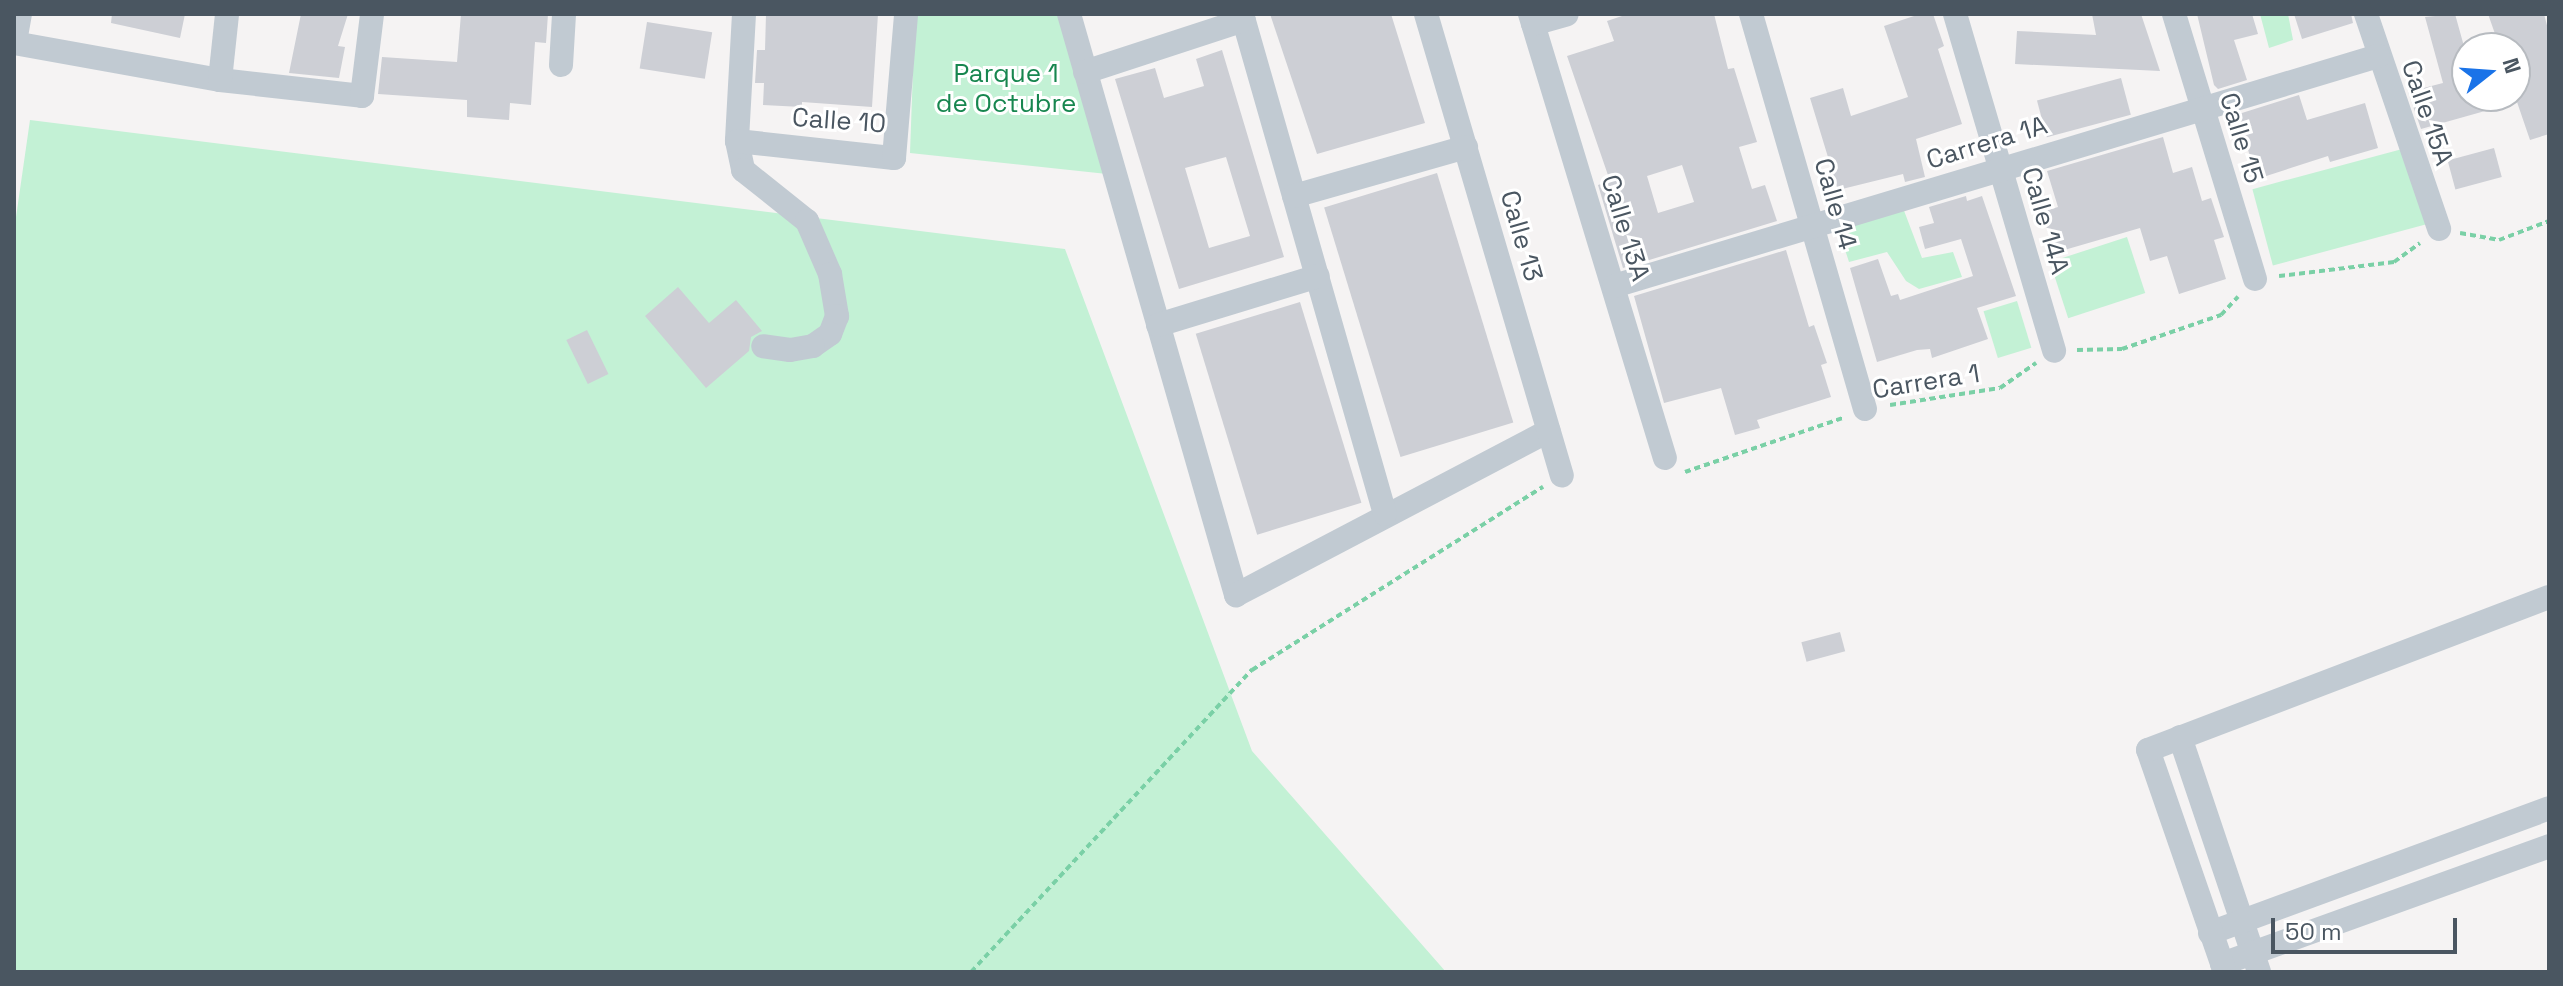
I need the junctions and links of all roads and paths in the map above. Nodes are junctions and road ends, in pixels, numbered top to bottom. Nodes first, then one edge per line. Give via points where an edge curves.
1 (20, 14) edge
2 (227, 14) edge
3 (372, 14) edge
4 (564, 14) edge
5 (744, 14) edge
6 (906, 14) edge
7 (1069, 14) edge
8 (1426, 14) edge
9 (1567, 14) edge
10 (1751, 14) edge
11 (1955, 14) edge
12 (2174, 14) edge
13 (2366, 14) edge
14 (1243, 17) edge
15 (1531, 19) edge
16 (14, 42) edge
17 (2378, 56) junction
18 (561, 65) dead end
19 (1085, 72) junction
20 (220, 80) junction
21 (2202, 107) junction
22 (737, 141) junction
23 (1466, 147) junction
24 (2001, 169) junction
25 (1294, 196) junction
26 (2549, 221) edge
27 (1811, 224) junction
28 (2439, 229) junction
29 (1318, 276) junction
30 (2255, 279) junction
31 (1614, 286) junction
32 (1158, 325) junction
33 (763, 346) dead end
34 (2054, 351) junction
35 (1865, 409) junction
36 (1549, 431) junction
37 (1665, 458) joint
38 (1562, 475) joint
39 (1385, 514) junction
40 (2549, 597) edge
41 (2180, 737) junction
42 (2549, 808) edge
43 (2549, 846) edge
44 (2242, 921) junction
45 (2210, 933) junction
46 (2256, 962) edge
47 (2223, 968) edge
48 (971, 972) edge

1 - 16 street
2 - 20 street
3 - 20 street via 362,96
4 - 18 street
5 - 22 street
6 - 22 street, Calle 10 via 894,158
7 - 19 street
8 - 23 street, Calle 13
9 - 15 street
10 - 27 street, Calle 14
11 - 24 street, Calle 14A
12 - 21 street, Calle 15
13 - 17 street, Calle 15A
14 - 19 street
14 - 25 street
15 - 31 street, Calle 13A
16 - 20 street
17 - 21 street, Carrera 1A
17 - 28 street, Calle 15A
19 - 32 street
21 - 24 street, Carrera 1A
21 - 30 street, Calle 15
22 - 33 street via 743,170 807,221 835,293 837,316 830,334 813,346
23 - 25 street
23 - 36 street, Calle 13
24 - 27 street, Carrera 1A
24 - 34 street, Calle 14A
25 - 29 street
26 - 28 path via 2499,240
27 - 31 street, Carrera 1A
27 - 35 street, Calle 14
28 - 30 path via 2394,262
29 - 32 street
29 - 39 street
30 - 34 path via 2221,315 2122,349
31 - 37 street, Calle 13A
32 - 39 street via 1236,595
34 - 35 path, Carrera 1 via 2000,388
35 - 37 path, Carrera 1 via 1675,475
36 - 38 street, Calle 13
36 - 39 street
38 - 48 path via 1252,670
40 - 41 street
41 - 44 street
41 - 45 street via 2148,750
42 - 44 street
43 - 46 street
44 - 45 street
44 - 46 street
45 - 47 street
46 - 47 street

